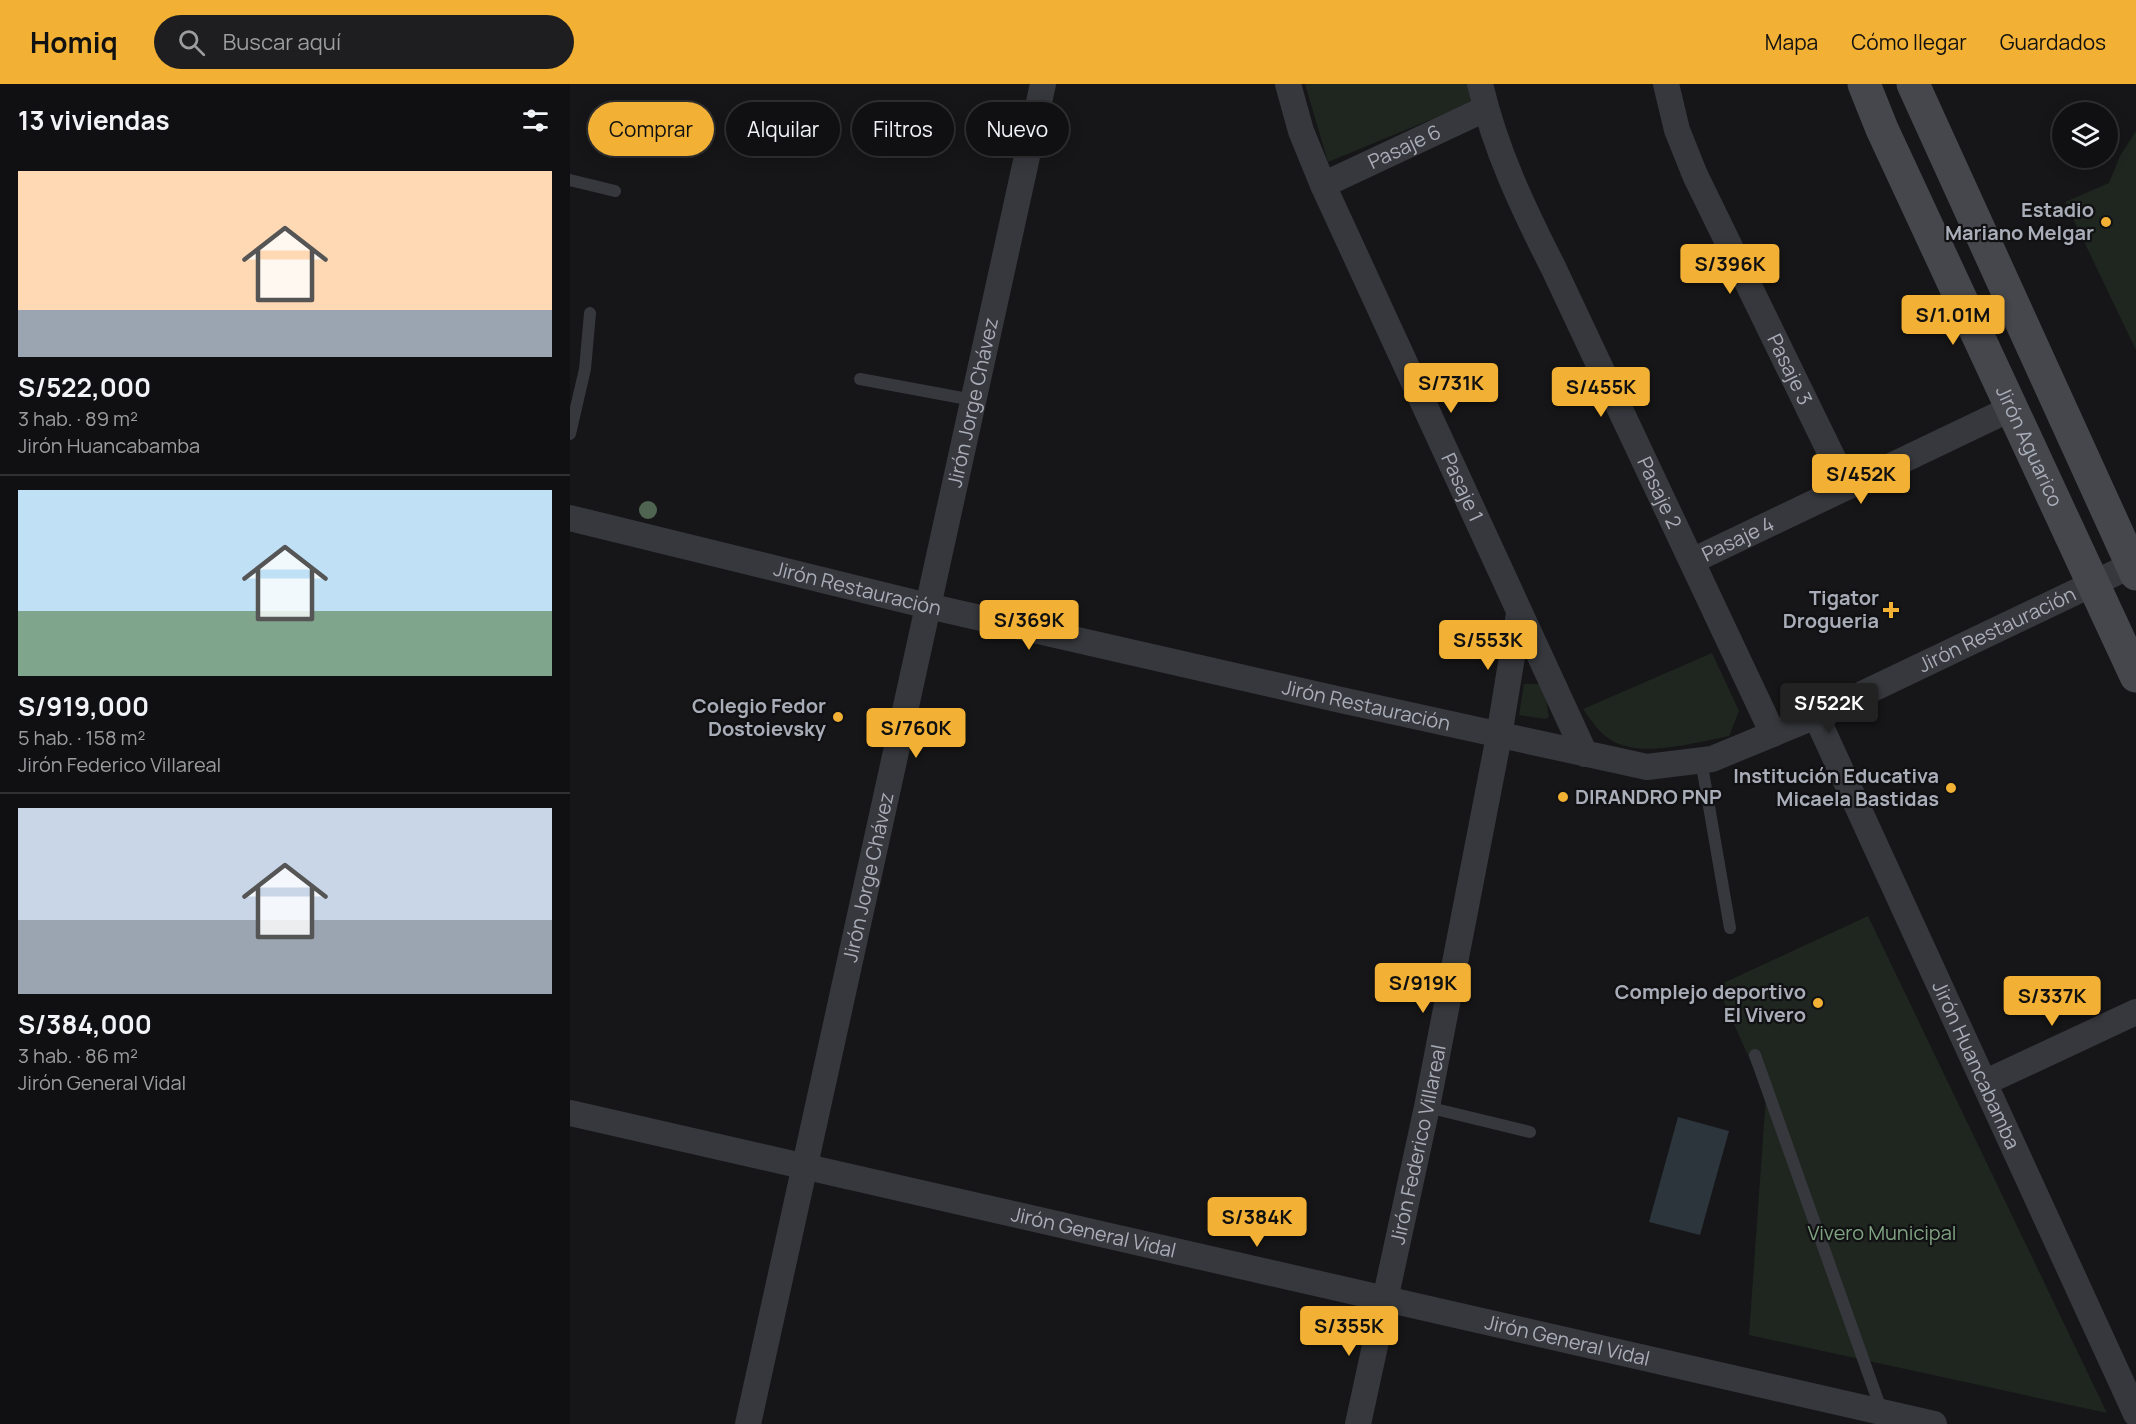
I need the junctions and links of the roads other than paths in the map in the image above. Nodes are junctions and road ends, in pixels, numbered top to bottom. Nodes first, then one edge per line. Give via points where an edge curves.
1 (1043, 84) edge
2 (1288, 84) edge
3 (1480, 84) edge
4 (1666, 84) edge
5 (1864, 84) edge
6 (1913, 84) edge
7 (1485, 109) junction
8 (570, 180) edge
9 (1323, 185) junction
10 (615, 191) dead end
11 (590, 313) dead end
12 (860, 379) dead end
13 (973, 400) junction
14 (2010, 410) junction
15 (570, 434) edge
16 (1848, 487) junction
17 (570, 518) edge
18 (1692, 561) junction
19 (2134, 569) edge
20 (2093, 585) junction
21 (928, 606) junction
22 (1519, 614) junction
23 (2136, 676) edge
24 (1816, 716) junction
25 (1773, 734) junction
26 (1499, 736) junction
27 (1585, 754) junction
28 (1701, 760) junction
29 (1730, 928) dead end
30 (2136, 1012) edge
31 (1755, 1054) dead end
32 (1986, 1082) junction
33 (1427, 1107) junction
34 (570, 1113) edge
35 (1530, 1132) dead end
36 (805, 1166) junction
37 (1383, 1299) junction
38 (1882, 1412) junction
39 (2136, 1414) edge
40 (748, 1424) edge
41 (1358, 1424) edge
42 (1934, 1424) edge

1 - 13 street, Jirón Jorge Chávez
2 - 9 street, Pasaje 1
3 - 7 street, Pasaje 2
4 - 16 street, Pasaje 3 via 1677,130 1695,175
5 - 14 main road, Jirón Aguarico
6 - 19 main road
7 - 9 street, Pasaje 6
7 - 18 street, Pasaje 2 via 1518,199
8 - 10 lane
9 - 22 street, Pasaje 1
11 - 15 lane via 585,369
12 - 13 lane
13 - 21 street, Jirón Jorge Chávez
14 - 16 street, Pasaje 4
14 - 20 main road, Jirón Aguarico
16 - 18 street, Pasaje 4
17 - 21 street, Jirón Restauración
18 - 25 street, Pasaje 2
19 - 20 street, Jirón Restauración
20 - 23 main road, Jirón Aguarico
20 - 24 street, Jirón Restauración
21 - 26 street, Jirón Restauración
21 - 36 street, Jirón Jorge Chávez
22 - 26 street, Jirón Federico Villareal
22 - 27 street, Pasaje 1
24 - 25 street, Jirón Restauración
24 - 32 street, Jirón Huancabamba
25 - 28 street, Jirón Restauración via 1713,759
26 - 27 street, Jirón Restauración
26 - 33 street, Jirón Federico Villareal
27 - 28 street, Jirón Restauración via 1647,767
28 - 29 lane
30 - 32 street
31 - 38 lane
32 - 39 street, Jirón Huancabamba
33 - 35 lane
33 - 37 street, Jirón Federico Villareal
34 - 36 street, Jirón General Vidal
36 - 37 street, Jirón General Vidal
36 - 40 street, Jirón Jorge Chávez
37 - 38 street, Jirón General Vidal
37 - 41 street, Jirón Federico Villareal
38 - 42 street, Jirón General Vidal

